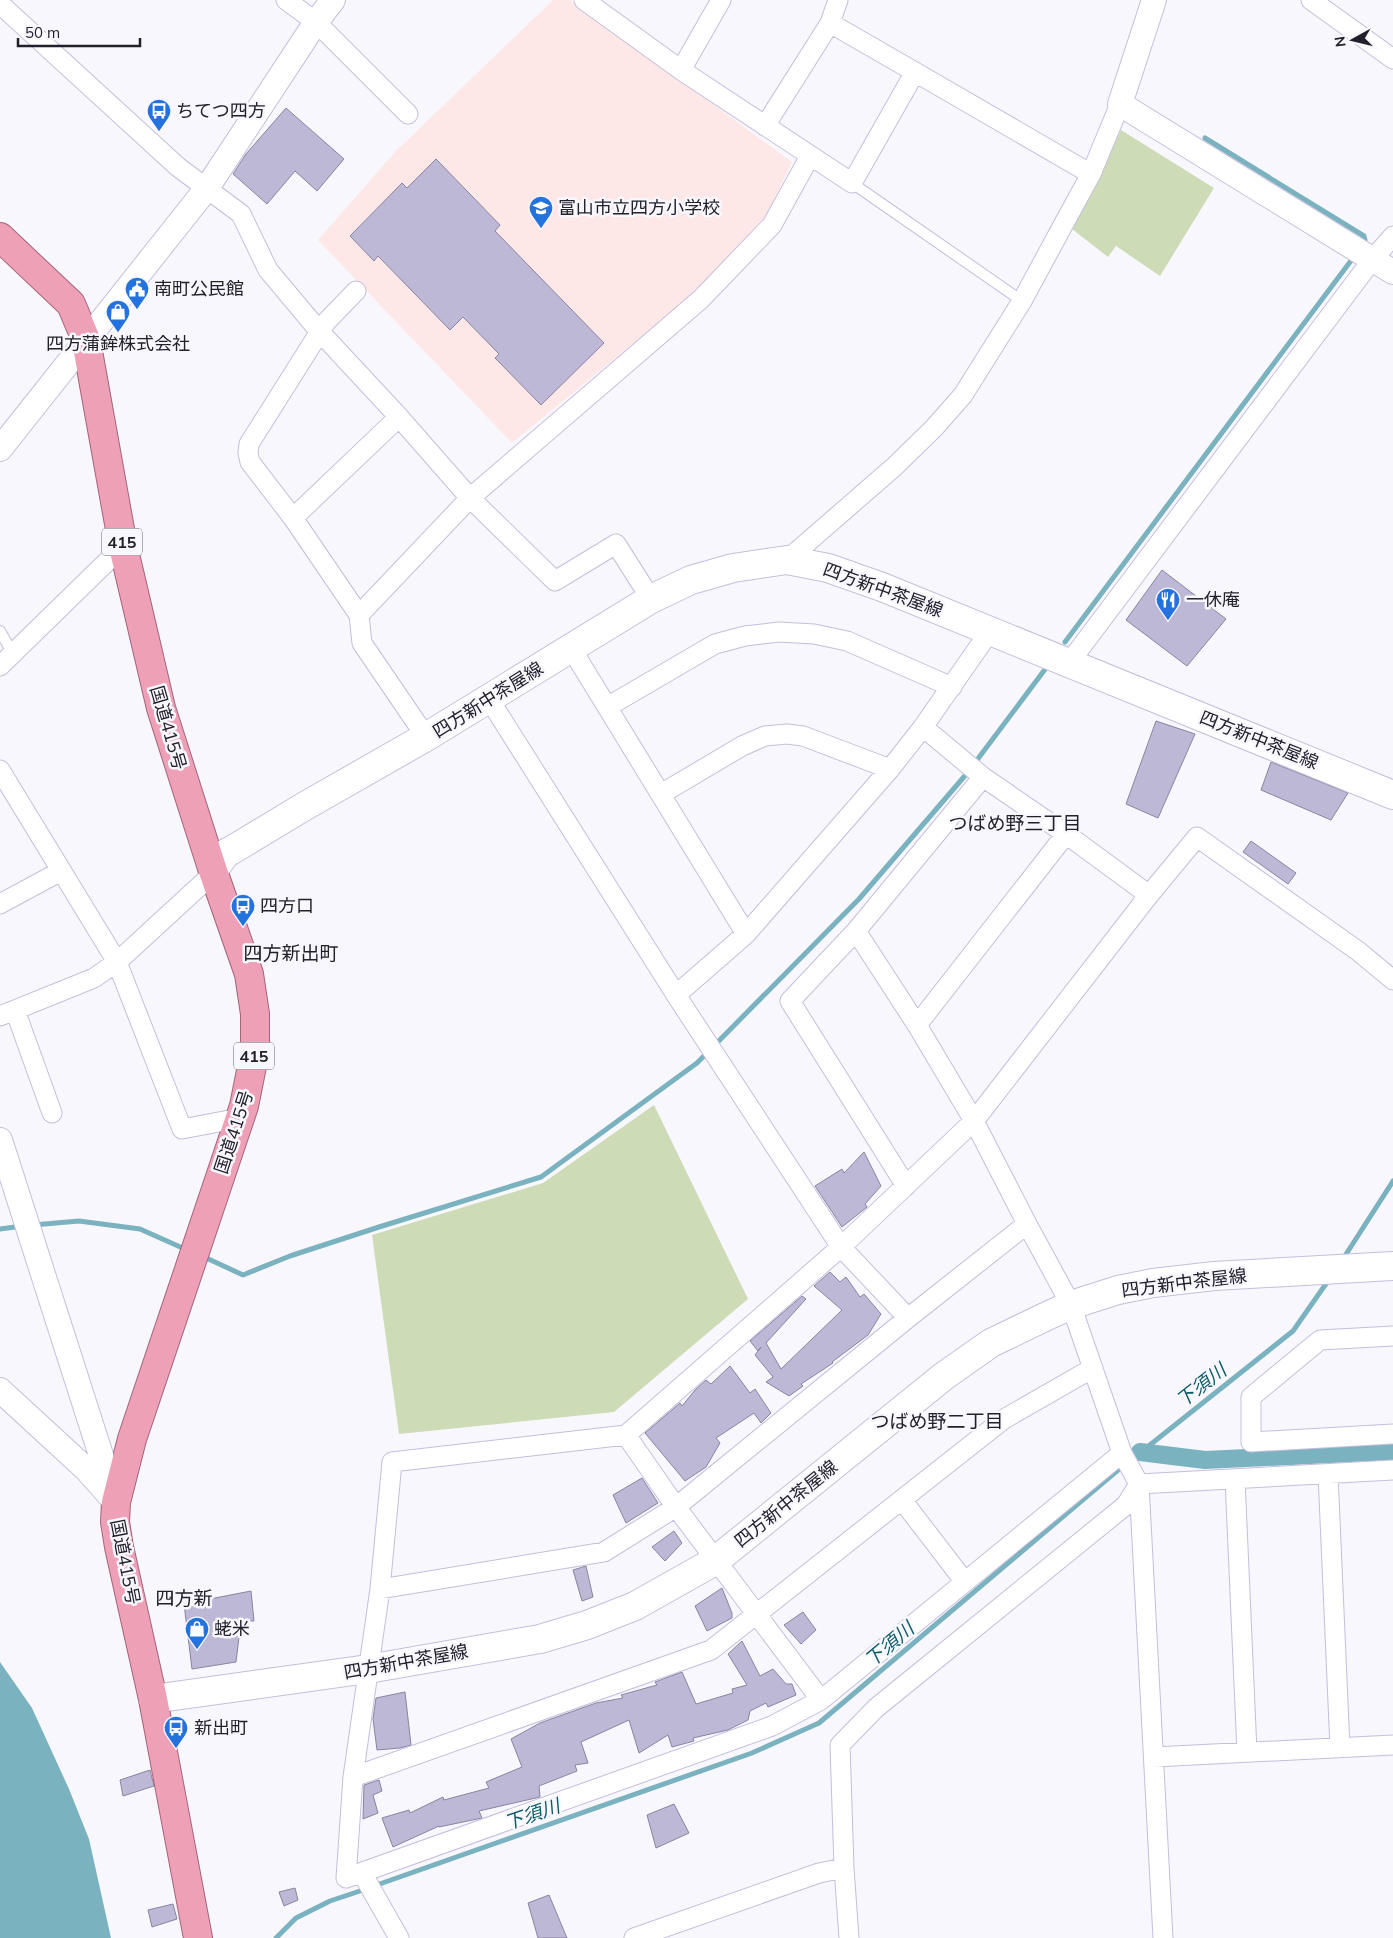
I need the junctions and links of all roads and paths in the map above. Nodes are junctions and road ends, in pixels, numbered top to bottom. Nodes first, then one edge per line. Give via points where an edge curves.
1 (286, 0) edge
2 (333, 0) edge
3 (584, 0) edge
4 (721, 0) edge
5 (838, 0) edge
6 (1154, 0) edge
7 (1311, 0) edge
8 (0, 4) edge
9 (316, 22) junction
10 (830, 23) junction
11 (1393, 59) edge
12 (681, 70) junction
13 (915, 72) junction
14 (1120, 104) junction
15 (408, 114) dead end
16 (765, 126) junction
17 (810, 156) junction
18 (1091, 174) junction
19 (852, 183) junction
20 (206, 188) junction
21 (1393, 236) edge
22 (0, 238) edge
23 (1372, 260) junction
24 (1393, 272) edge
25 (356, 291) dead end
26 (1022, 301) junction
27 (320, 332) junction
28 (86, 340) junction
29 (399, 417) junction
30 (0, 449) edge
31 (470, 498) junction
32 (293, 518) junction
33 (123, 546) junction
34 (787, 560) junction
35 (651, 599) junction
36 (359, 615) junction
37 (0, 631) edge
38 (990, 631) junction
39 (571, 648) junction
40 (7, 660) edge
41 (1069, 663) junction
42 (952, 687) junction
43 (489, 699) junction
44 (607, 707) junction
45 (923, 727) junction
46 (426, 738) junction
47 (890, 769) junction
48 (0, 770) edge
49 (984, 777) junction
50 (661, 794) junction
51 (1393, 795) edge
52 (1066, 834) junction
53 (61, 871) junction
54 (213, 871) junction
55 (1149, 896) junction
56 (0, 904) edge
57 (856, 931) junction
58 (746, 934) junction
59 (117, 962) junction
60 (1393, 980) edge
61 (676, 995) junction
62 (8, 1013) edge
63 (917, 1025) junction
64 (52, 1113) dead end
65 (240, 1118) junction
66 (974, 1120) junction
67 (0, 1140) edge
68 (906, 1186) junction
69 (1026, 1224) junction
70 (842, 1247) junction
71 (1393, 1266) edge
72 (1071, 1305) junction
73 (908, 1318) junction
74 (1393, 1336) edge
75 (1093, 1368) junction
76 (0, 1390) edge
77 (1393, 1434) edge
78 (626, 1435) junction
79 (1122, 1453) junction
80 (1393, 1470) edge
81 (1328, 1474) junction
82 (1235, 1479) junction
83 (1139, 1484) junction
84 (902, 1500) junction
85 (116, 1502) junction
86 (676, 1508) junction
87 (715, 1560) junction
88 (965, 1582) junction
89 (380, 1589) junction
90 (756, 1616) junction
91 (368, 1669) junction
92 (153, 1699) junction
93 (820, 1700) junction
94 (1393, 1745) edge
95 (1340, 1748) junction
96 (1247, 1752) junction
97 (1154, 1757) junction
98 (353, 1777) junction
99 (844, 1868) junction
100 (362, 1873) junction
101 (198, 1938) edge
102 (399, 1938) edge
103 (634, 1938) edge
104 (849, 1938) edge
105 (1163, 1938) edge

1 - 9 street
2 - 9 street
3 - 12 street
4 - 12 street
5 - 10 street
6 - 14 street
7 - 11 street
8 - 20 street via 178,167
9 - 15 street
9 - 20 street
10 - 13 street
10 - 16 street
12 - 16 street
13 - 18 street
13 - 19 street
14 - 18 street
14 - 23 street
16 - 17 street
17 - 19 street
17 - 31 street via 772,225 700,299
18 - 26 street
19 - 26 lane
20 - 27 street via 241,214 268,270
20 - 28 street
21 - 23 street
22 - 28 highway, 国道415号 / 415 via 71,304
23 - 24 street
23 - 41 street
25 - 27 street
26 - 34 street via 963,395 934,428
27 - 29 street
27 - 32 street via 249,444 250,462
28 - 30 street
28 - 33 highway, 国道415号 / 415
29 - 31 street
29 - 32 street
31 - 35 street via 555,581 616,544
31 - 36 street
32 - 36 street
33 - 40 street
33 - 54 highway, 国道415号 / 415 via 160,708
34 - 35 main road, 四方新中茶屋線 via 732,568 691,580
34 - 38 main road, 四方新中茶屋線 via 828,568
35 - 39 main road, 四方新中茶屋線
36 - 46 street via 362,643
37 - 40 lane
38 - 41 main road, 四方新中茶屋線
38 - 42 street
39 - 43 main road, 四方新中茶屋線
39 - 44 street
41 - 51 main road, 四方新中茶屋線
42 - 44 street via 848,641 814,634 779,632 715,644
42 - 45 street
43 - 46 main road, 四方新中茶屋線
43 - 61 street
44 - 50 street
45 - 47 street
45 - 49 street
46 - 54 main road, 四方新中茶屋線 via 232,850
47 - 50 street via 803,736 765,736
47 - 58 street
48 - 53 street
49 - 52 street
49 - 57 street
50 - 58 street
52 - 55 street
52 - 63 street
53 - 56 street
53 - 59 street
54 - 59 street
54 - 65 highway, 国道415号 / 415 via 249,974 255,1014 255,1051
55 - 60 street via 1197,837 1358,951
55 - 66 street
57 - 63 street
57 - 68 street via 790,1001
58 - 61 street
59 - 62 street via 94,978
59 - 65 street via 182,1129
61 - 70 street
62 - 64 street
63 - 66 street
65 - 85 highway, 国道415号 / 415 via 132,1439
66 - 68 street
66 - 69 street
67 - 85 street
68 - 70 street
69 - 72 street
69 - 73 street
70 - 73 street
70 - 78 street
71 - 72 main road, 四方新中茶屋線 via 1214,1276 1153,1283
72 - 75 street
72 - 87 main road, 四方新中茶屋線 via 991,1343 944,1376
73 - 86 street
74 - 77 street via 1320,1340 1251,1397 1251,1442
75 - 79 street
75 - 84 street via 1004,1419
76 - 85 street via 87,1470
78 - 86 street
78 - 89 street via 392,1462
79 - 83 street
79 - 88 street
80 - 81 street
81 - 82 street
81 - 95 street
82 - 83 street
82 - 96 street
83 - 97 street
83 - 99 street via 1126,1505 876,1708 840,1745
84 - 88 street
84 - 90 street
85 - 92 highway, 国道415号 / 415 via 119,1547
86 - 87 street
86 - 89 street via 604,1552
87 - 90 street
87 - 91 main road, 四方新中茶屋線 via 635,1606 587,1625 540,1639
88 - 93 street
89 - 91 street
90 - 93 street
90 - 98 street via 711,1650
91 - 92 main road, 四方新中茶屋線
91 - 98 street
92 - 101 highway, 国道415号 / 415
93 - 100 street via 772,1726
94 - 95 street
95 - 96 street
96 - 97 street
97 - 105 street
98 - 100 street via 346,1878
99 - 103 street via 819,1873
99 - 104 street
100 - 102 street

